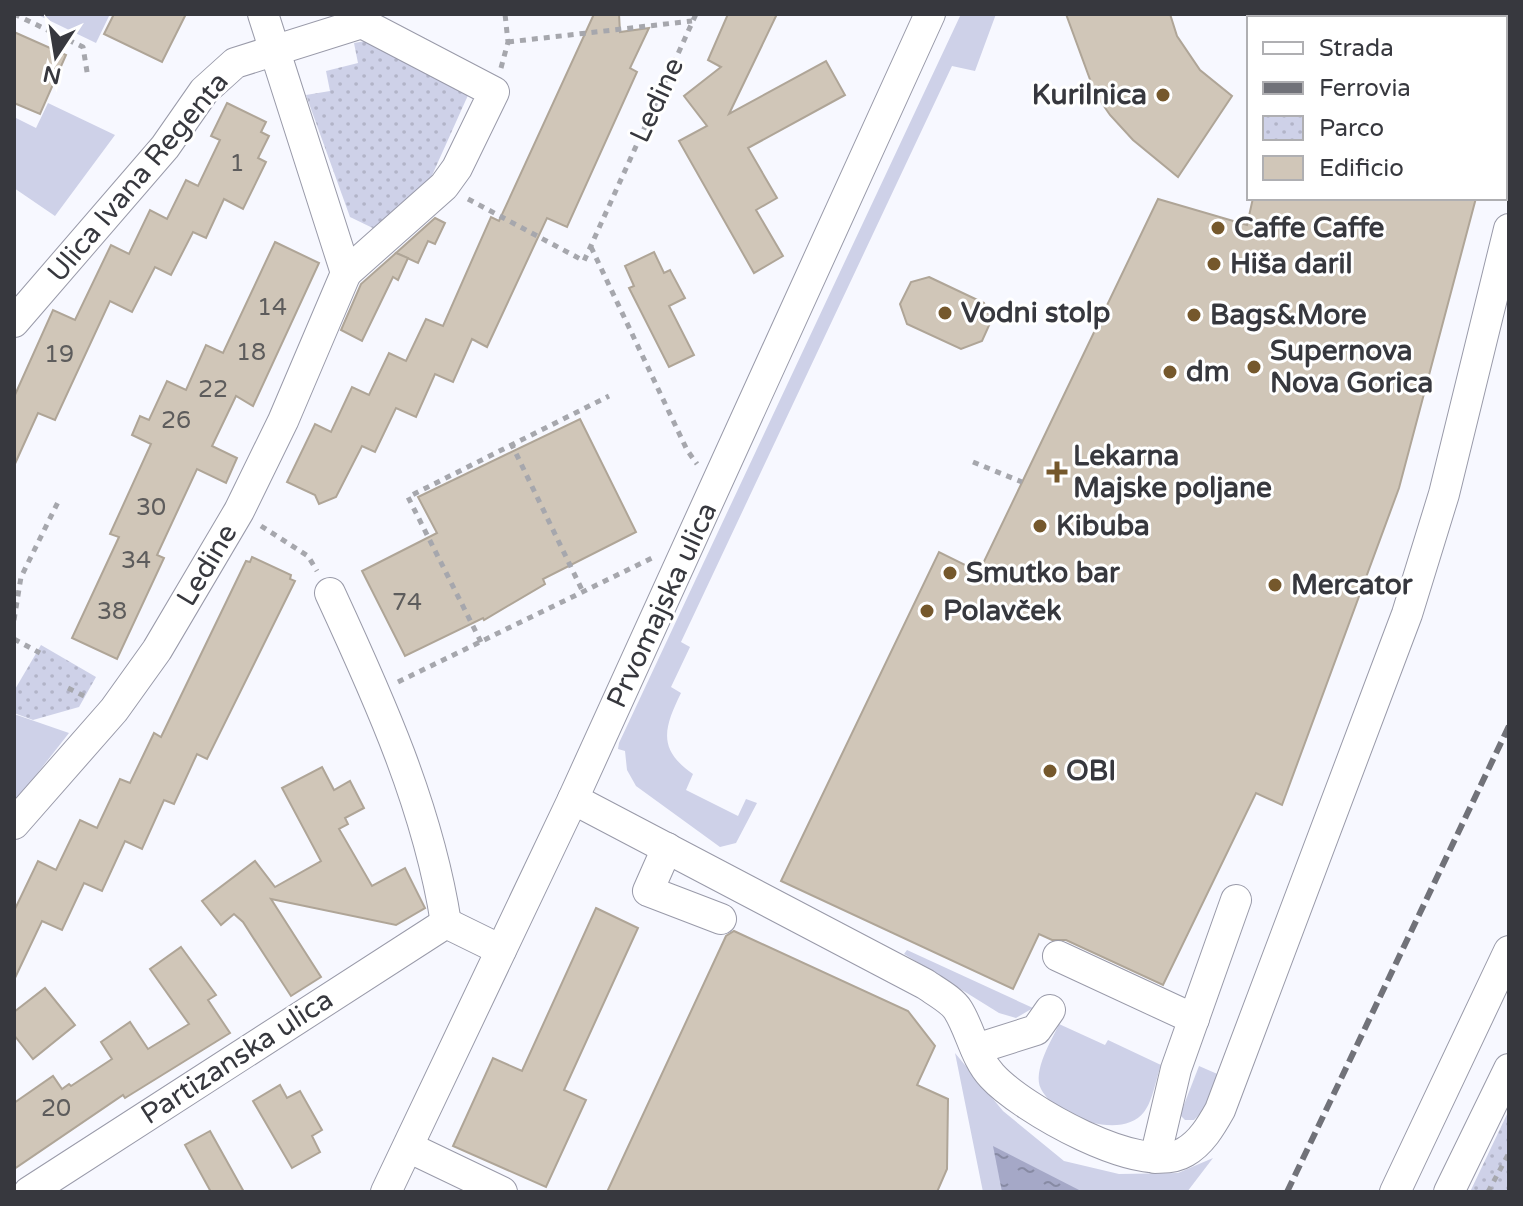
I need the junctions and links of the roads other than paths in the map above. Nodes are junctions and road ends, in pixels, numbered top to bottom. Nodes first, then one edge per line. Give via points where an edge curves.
1 (263, 14) edge
2 (930, 14) edge
3 (274, 51) junction
4 (1509, 229) edge
5 (346, 273) junction
6 (14, 322) edge
7 (330, 593) road end
8 (573, 799) junction
9 (14, 824) edge
10 (667, 848) junction
11 (1236, 900) dead end
12 (721, 919) dead end
13 (446, 923) junction
14 (501, 950) junction
15 (1509, 951) edge
16 (1058, 956) dead end
17 (1050, 1010) dead end
18 (1194, 1019) junction
19 (976, 1049) junction
20 (1509, 1069) edge
21 (408, 1147) junction
22 (1155, 1158) junction
23 (29, 1192) edge
24 (386, 1192) edge
25 (502, 1192) edge
26 (1395, 1192) edge
27 (1449, 1192) edge

1 - 3 street
2 - 8 street, Prvomajska ulica
3 - 5 street
3 - 5 street, Ledine via 362,23 494,92 444,186
3 - 6 street, Ulica Ivana Regenta via 235,63 204,91 165,147
4 - 22 street via 1444,494 1407,614 1220,1110 1206,1134 1183,1154
5 - 9 street, Ledine via 239,511 157,650 114,710
7 - 13 street via 376,693 437,867
8 - 10 street
8 - 14 street, Prvomajska ulica
10 - 12 street via 648,891
10 - 19 street via 925,984 957,1008
11 - 18 street
13 - 14 street
13 - 23 street, Partizanska ulica
14 - 21 street, Prvomajska ulica
15 - 26 street
16 - 18 street
17 - 19 street via 1036,1030
18 - 22 street
19 - 22 street via 989,1074 1052,1121 1121,1151
20 - 27 street
21 - 24 street, Prvomajska ulica
21 - 25 street

